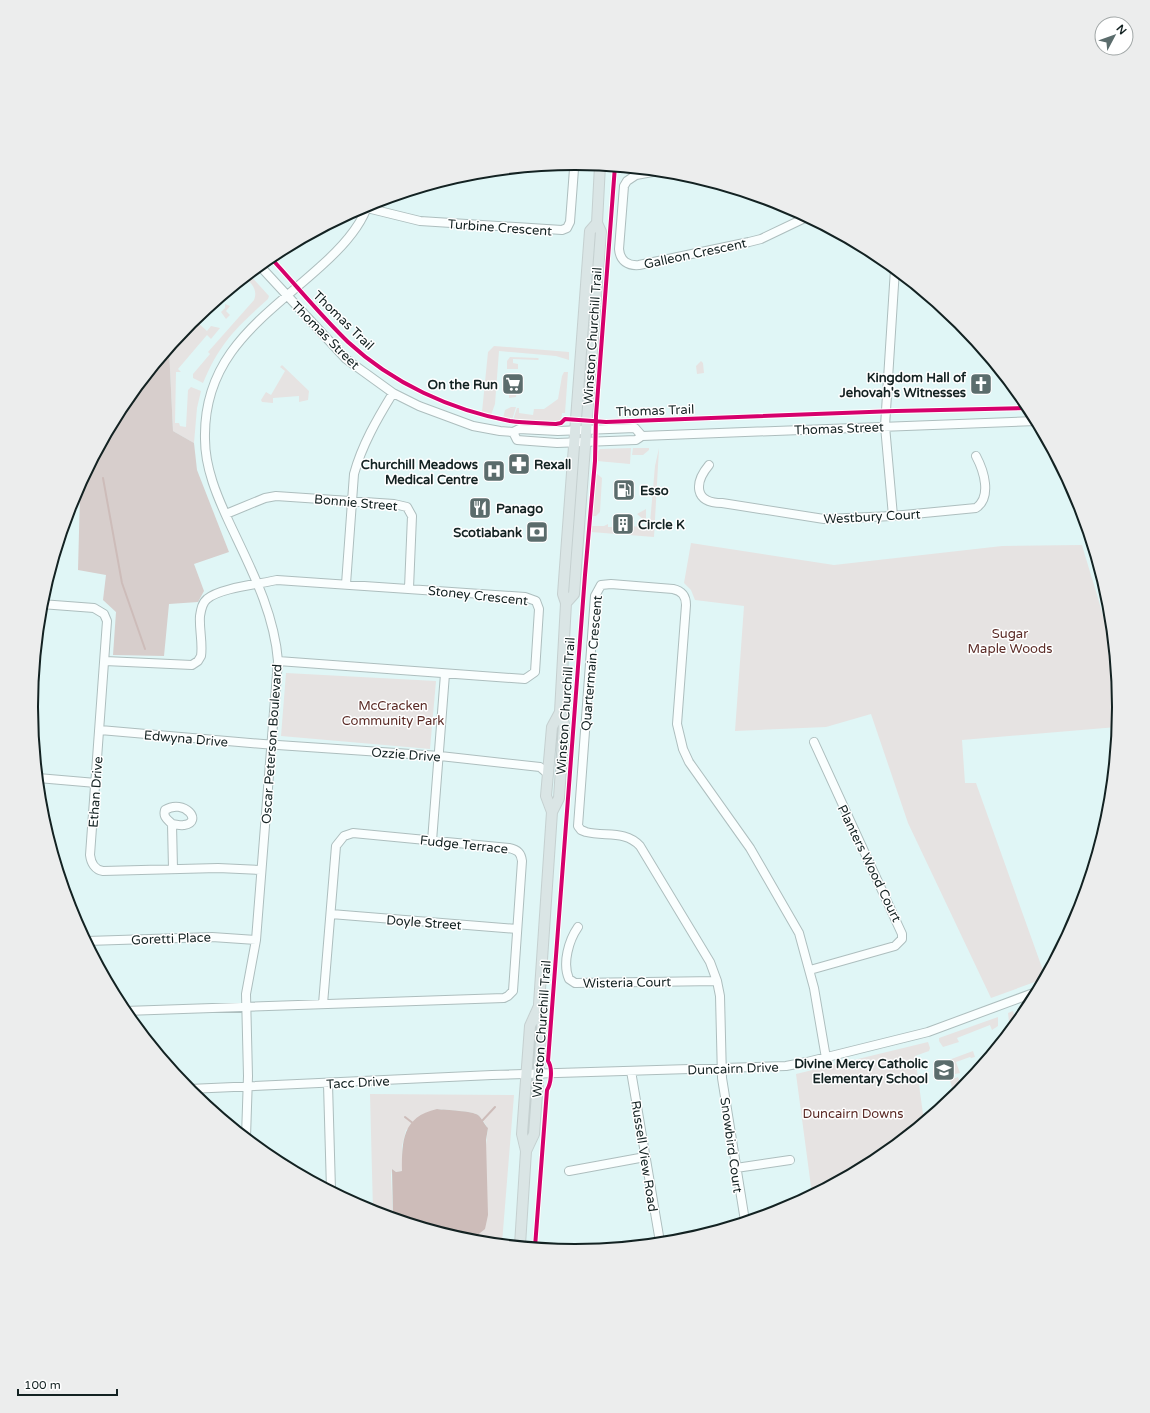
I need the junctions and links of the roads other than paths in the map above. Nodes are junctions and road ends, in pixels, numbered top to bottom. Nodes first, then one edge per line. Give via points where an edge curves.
1 (574, 170) edge
2 (600, 171) edge
3 (645, 174) edge
4 (374, 208) edge
5 (363, 213) edge
6 (802, 220) edge
7 (597, 223) junction
8 (263, 270) edge
9 (895, 275) edge
10 (287, 296) junction
11 (393, 393) junction
12 (1029, 421) edge
13 (885, 426) junction
14 (586, 430) junction
15 (575, 431) junction
16 (513, 432) junction
17 (642, 436) junction
18 (574, 442) junction
19 (586, 442) junction
20 (976, 456) dead end
21 (709, 465) dead end
22 (351, 501) junction
23 (226, 514) junction
24 (893, 516) junction
25 (257, 584) junction
26 (346, 584) junction
27 (408, 588) junction
28 (566, 603) junction
29 (48, 605) edge
30 (105, 661) junction
31 (278, 661) junction
32 (445, 674) junction
33 (560, 712) junction
34 (100, 730) junction
35 (814, 742) dead end
36 (271, 745) junction
37 (440, 756) junction
38 (549, 756) junction
39 (540, 767) junction
40 (548, 774) junction
41 (43, 778) edge
42 (96, 782) junction
43 (552, 812) junction
44 (172, 824) dead end
45 (432, 841) junction
46 (173, 869) junction
47 (262, 870) junction
48 (332, 914) junction
49 (578, 927) dead end
50 (517, 929) junction
51 (256, 940) junction
52 (92, 941) edge
53 (810, 970) junction
54 (717, 981) junction
55 (1027, 995) edge
56 (323, 1004) junction
57 (539, 1004) junction
58 (245, 1006) junction
59 (133, 1011) edge
60 (826, 1058) junction
61 (721, 1068) junction
62 (631, 1071) junction
63 (527, 1074) junction
64 (538, 1074) junction
65 (328, 1084) junction
66 (247, 1088) junction
67 (198, 1089) edge
68 (246, 1131) edge
69 (526, 1151) junction
70 (645, 1157) junction
71 (790, 1160) dead end
72 (736, 1168) junction
73 (569, 1171) dead end
74 (331, 1185) edge
75 (744, 1216) edge
76 (659, 1237) edge
77 (520, 1240) edge

1 - 4 street, Turbine Crescent via 570,222 568,228 562,230 420,221
2 - 7 main road
3 - 6 street, Galleon Crescent via 631,177 624,186 619,249 622,258 629,265 761,239
5 - 10 street, Oscar Peterson Boulevard via 352,233 338,250
7 - 14 main road via 601,232
7 - 15 main road via 590,231
8 - 10 street, Thomas Street
9 - 13 street
10 - 11 street, Thomas Street via 346,359
10 - 23 street, Oscar Peterson Boulevard via 232,348 211,392 206,420 205,449 212,482
11 - 16 street, Thomas Street via 458,421 482,428
11 - 22 street via 358,457
12 - 13 street, Thomas Street
13 - 17 street, Thomas Street
13 - 24 street
14 - 15 street, Thomas Street
14 - 17 street, Thomas Street via 635,428
14 - 19 main road
15 - 16 street, Thomas Street via 519,429
15 - 18 main road
16 - 18 street, Thomas Street via 517,440
17 - 19 street, Thomas Street via 636,440
18 - 19 street, Thomas Street
18 - 28 main road via 563,594
19 - 28 main road via 574,594
20 - 24 street, Westbury Court via 982,467 986,496 982,503 970,509
21 - 24 street, Westbury Court via 702,475 699,492 704,500 712,503 824,519
22 - 23 street, Bonnie Street via 276,496
22 - 26 street
22 - 27 street, Bonnie Street via 401,505 410,511 412,516
23 - 25 street, Oscar Peterson Boulevard
25 - 26 street, Stoney Crescent via 286,580
25 - 30 street, Stoney Crescent via 213,595 204,602 200,620 201,656 192,665
25 - 31 street, Oscar Peterson Boulevard via 275,635
26 - 27 street, Stoney Crescent
27 - 32 street, Stoney Crescent via 524,597 530,598 538,605 540,614 536,668 533,675 519,679
28 - 33 main road
29 - 30 street, Ethan Drive via 94,608 102,611 107,621
30 - 34 street, Ethan Drive
31 - 32 street, Stoney Crescent
31 - 36 street, Oscar Peterson Boulevard
32 - 37 street
33 - 38 main road via 552,727
33 - 43 main road via 564,724 559,798
34 - 36 street, Edwyna Drive
34 - 42 street, Ethan Drive
35 - 53 street, Planters Wood Court via 902,934 902,939 895,946
36 - 37 street, Ozzie Drive
36 - 47 street, Oscar Peterson Boulevard
37 - 39 street, Ozzie Drive
37 - 45 street
38 - 39 street
38 - 40 main road
39 - 40 street
40 - 43 main road via 546,796
41 - 42 street
42 - 46 street, Ethan Drive via 90,856 96,868 103,871
43 - 57 main road
44 - 46 street
45 - 48 street, Fudge Terrace via 353,833 344,836 336,846
45 - 50 street, Fudge Terrace via 509,848 521,854
46 - 47 street, Ethan Drive
47 - 51 street, Oscar Peterson Boulevard
48 - 50 street, Doyle Street
48 - 56 street, Fudge Terrace
49 - 54 street, Wisteria Court via 570,939 566,970 569,979 575,983
50 - 56 street, Fudge Terrace via 513,991 504,998
51 - 52 street, Goretti Place via 212,937
51 - 58 street, Oscar Peterson Boulevard
53 - 54 street, Quartermain Crescent via 794,923 747,843 689,762 683,749 678,717 686,605 684,596 673,588 606,584 598,588 595,596 578,826 591,834 628,836 640,846 710,962
53 - 60 street, Quartermain Crescent
54 - 61 street, Quartermain Crescent via 720,996
55 - 60 street, Duncairn Drive via 928,1032
56 - 58 street, Fudge Terrace
57 - 63 main road via 530,1026
57 - 64 main road via 542,1027
58 - 59 street, Fudge Terrace
58 - 66 street, Oscar Peterson Boulevard
60 - 61 street, Duncairn Drive via 778,1067
61 - 62 street, Duncairn Drive
61 - 72 street, Snowbird Court
62 - 64 street, Duncairn Drive
62 - 70 street, Russell View Road
63 - 64 street, Tacc Drive
63 - 65 street, Tacc Drive
63 - 69 main road via 522,1134
64 - 69 main road via 534,1134
65 - 66 street, Tacc Drive
65 - 74 street
66 - 67 street, Tacc Drive
66 - 68 street, Oscar Peterson Boulevard
69 - 77 main road
70 - 73 street
70 - 76 street, Russell View Road
71 - 72 street
72 - 75 street, Snowbird Court

